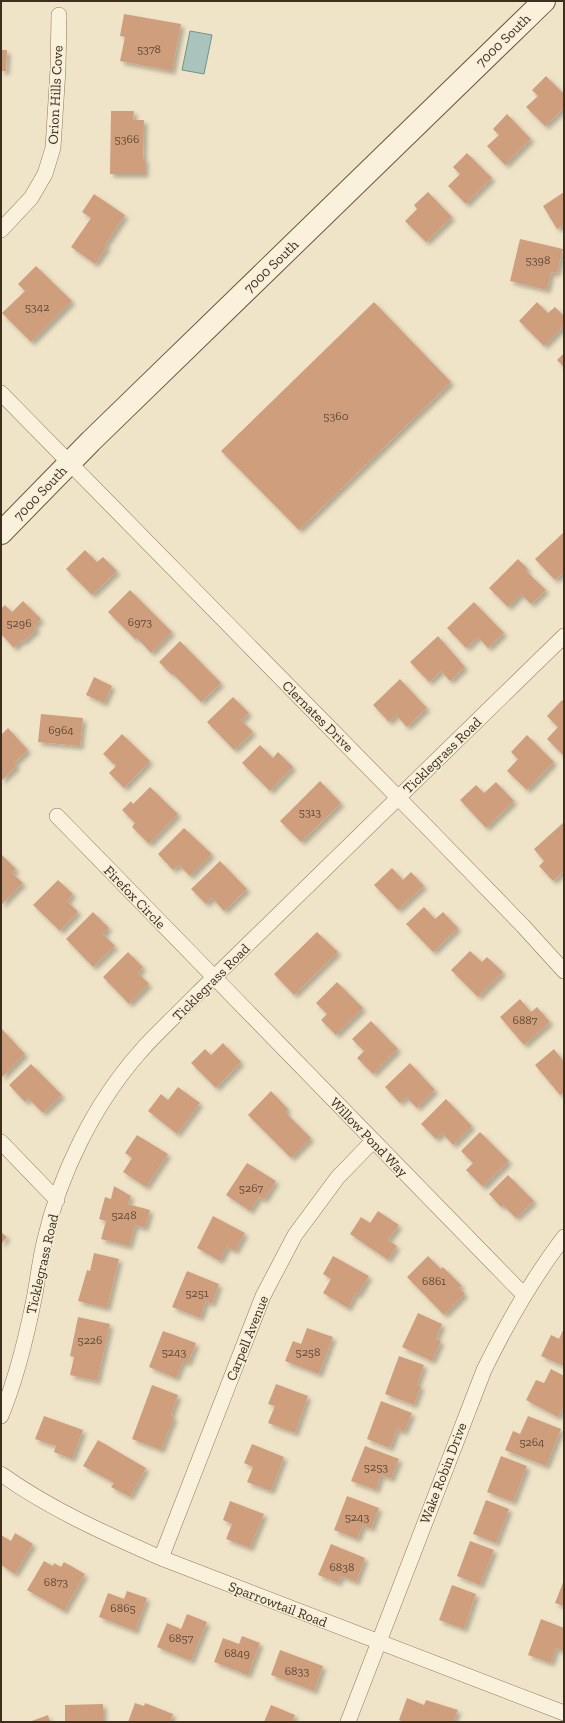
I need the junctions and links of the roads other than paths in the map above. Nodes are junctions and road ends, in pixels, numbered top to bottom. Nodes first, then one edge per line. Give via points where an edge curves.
1 (544, 1) edge
2 (59, 15) dead end
3 (1, 230) edge
4 (1, 393) edge
5 (69, 463) junction
6 (1, 533) edge
7 (564, 636) edge
8 (398, 798) junction
9 (57, 816) dead end
10 (564, 971) edge
11 (214, 978) junction
12 (373, 1141) junction
13 (1, 1142) edge
14 (57, 1200) junction
15 (564, 1237) edge
16 (524, 1295) junction
17 (1, 1416) edge
18 (1, 1474) edge
19 (161, 1558) junction
20 (378, 1643) junction
21 (564, 1713) edge
22 (348, 1722) edge

1 - 5 street, 7000 South
2 - 3 street, Orion Hills Cove via 53,148 45,174 31,198
4 - 5 street, Clernates Drive
5 - 6 street, 7000 South
5 - 8 street, Clernates Drive
7 - 8 street, Ticklegrass Road
8 - 10 street, Clernates Drive via 518,920
8 - 11 street, Ticklegrass Road
9 - 11 street, Firefox Circle
11 - 12 street, Willow Pond Way
11 - 14 street, Ticklegrass Road via 140,1051 110,1091 80,1144
12 - 16 street, Willow Pond Way
12 - 19 street, Carpell Avenue via 338,1176 295,1235 263,1296
13 - 14 street
14 - 17 street, Ticklegrass Road via 44,1243 17,1370
15 - 16 street, Wake Robin Drive
16 - 20 street, Wake Robin Drive via 496,1344 473,1396
18 - 19 street, Sparrowtail Road via 65,1513
19 - 20 street, Sparrowtail Road
20 - 21 street, Sparrowtail Road
20 - 22 street, Wake Robin Drive

